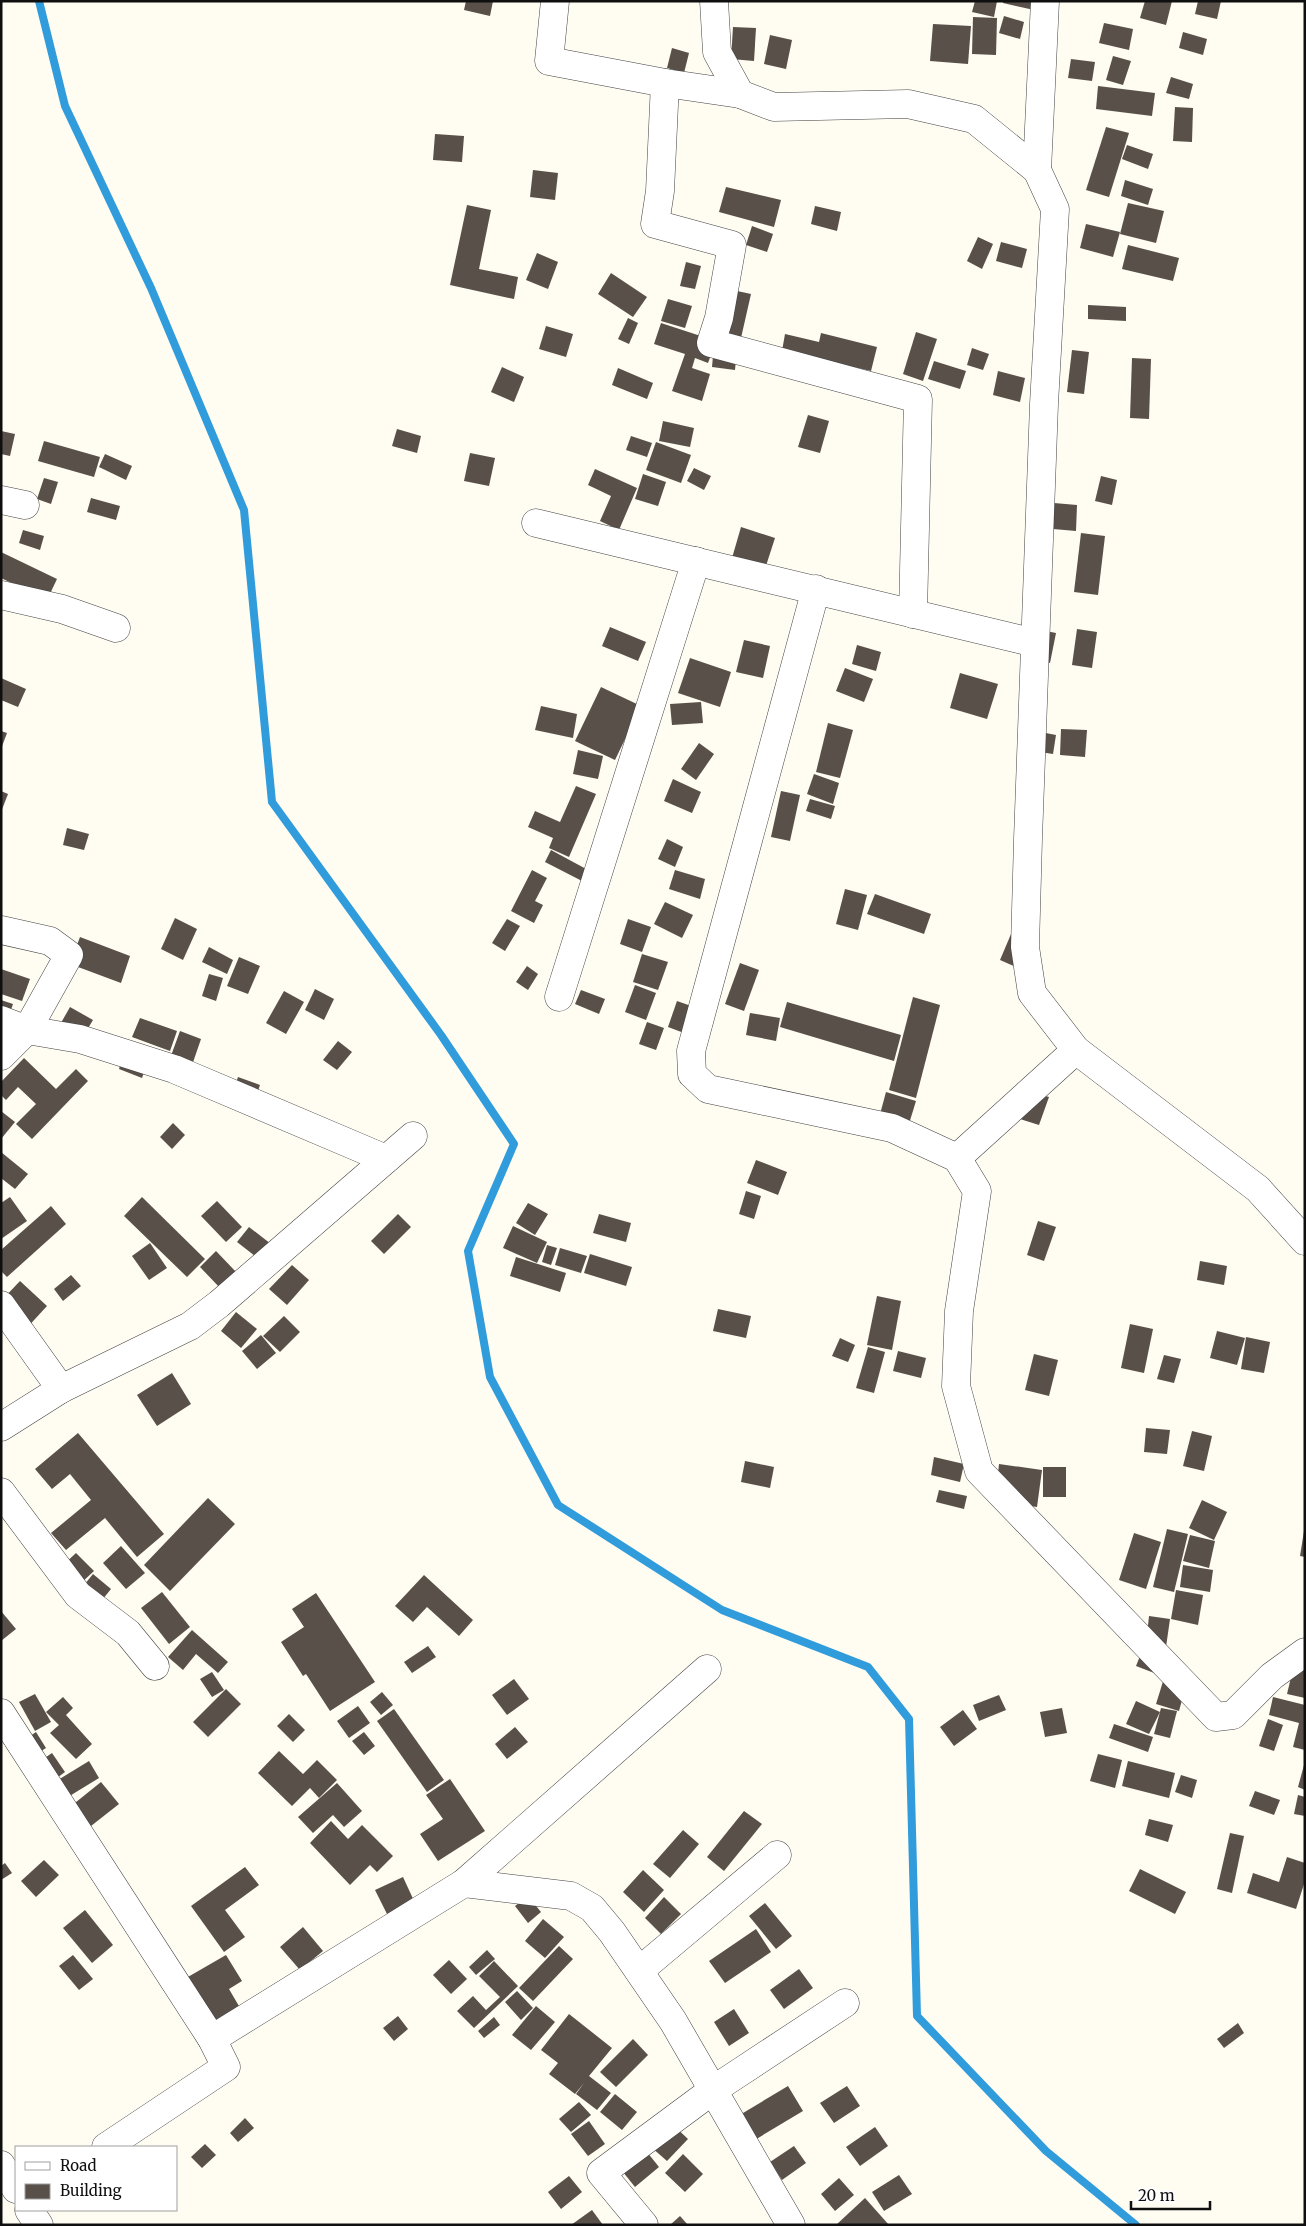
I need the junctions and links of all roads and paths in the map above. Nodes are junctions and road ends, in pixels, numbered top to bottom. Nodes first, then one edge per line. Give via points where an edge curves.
1 (554, 1) edge
2 (714, 1) edge
3 (1045, 1) edge
4 (664, 83) junction
5 (740, 94) junction
6 (1037, 170) junction
7 (536, 523) dead end
8 (696, 561) junction
9 (816, 589) junction
10 (1, 596) edge
11 (913, 614) junction
12 (116, 628) dead end
13 (1035, 643) junction
14 (1, 930) edge
15 (559, 997) dead end
16 (1, 1020) edge
17 (27, 1030) junction
18 (1076, 1050) junction
19 (1, 1056) edge
20 (412, 1136) dead end
21 (957, 1158) junction
22 (386, 1160) junction
23 (1305, 1241) edge
24 (1, 1305) edge
25 (61, 1389) junction
26 (1, 1427) edge
27 (1, 1492) edge
28 (1305, 1652) edge
29 (155, 1666) dead end
30 (707, 1669) dead end
31 (1, 1713) edge
32 (776, 1855) dead end
33 (464, 1883) junction
34 (639, 1971) junction
35 (845, 2003) dead end
36 (212, 2039) junction
37 (713, 2090) junction
38 (108, 2146) edge
39 (1, 2165) edge
40 (15, 2187) edge
41 (30, 2211) edge
42 (39, 2225) edge
43 (644, 2225) edge
44 (791, 2225) edge

1 - 4 street via 549,61
2 - 5 street via 717,52
3 - 6 street
4 - 5 street
4 - 11 street via 660,191 655,224 732,244 719,318 711,343 918,399
5 - 6 street via 774,107 908,104 974,119
6 - 13 street via 1055,209
7 - 8 street
8 - 9 street
8 - 15 street
9 - 11 street
9 - 21 street via 690,1051 692,1074 708,1089 892,1128
10 - 12 street via 62,608
11 - 13 street
13 - 18 street via 1025,947 1032,993
14 - 17 street via 50,941 69,955
16 - 17 street
17 - 19 street
17 - 22 street via 80,1039 174,1069
18 - 21 street
18 - 23 street via 1258,1189
20 - 22 street
21 - 28 street via 977,1191 959,1311 956,1386 980,1472 1216,1717 1233,1715 1272,1676
22 - 25 street via 190,1326
24 - 25 street
25 - 26 street
27 - 29 street via 78,1596 128,1633
30 - 33 street
31 - 36 street
32 - 34 street
33 - 34 street via 571,1896 592,1908
33 - 36 street
34 - 37 street
35 - 37 street
36 - 38 street via 226,2067
37 - 43 street via 601,2173
37 - 44 street
39 - 40 street
41 - 42 street

